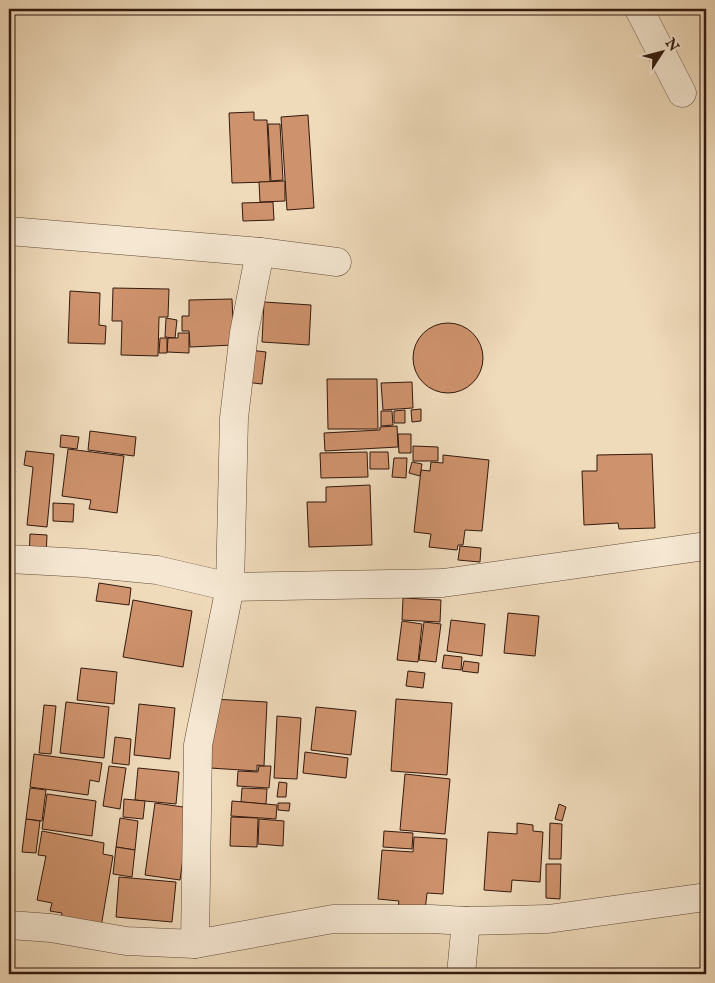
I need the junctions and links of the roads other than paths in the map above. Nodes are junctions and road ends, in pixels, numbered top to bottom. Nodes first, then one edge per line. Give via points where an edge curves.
1 (639, 9) edge
2 (682, 93) dead end
3 (9, 232) edge
4 (260, 252) junction
5 (337, 262) dead end
6 (706, 546) edge
7 (9, 559) edge
8 (230, 587) junction
9 (706, 897) edge
10 (466, 920) junction
11 (9, 925) edge
12 (195, 944) junction
13 (461, 974) edge

1 - 2 street
3 - 4 street
4 - 5 street
4 - 8 street via 244,334 234,418
6 - 8 street via 443,582
7 - 8 street via 157,570
8 - 12 street via 198,745
9 - 10 street via 548,919
10 - 12 street via 333,919
10 - 13 street
11 - 12 street via 51,928 126,942

